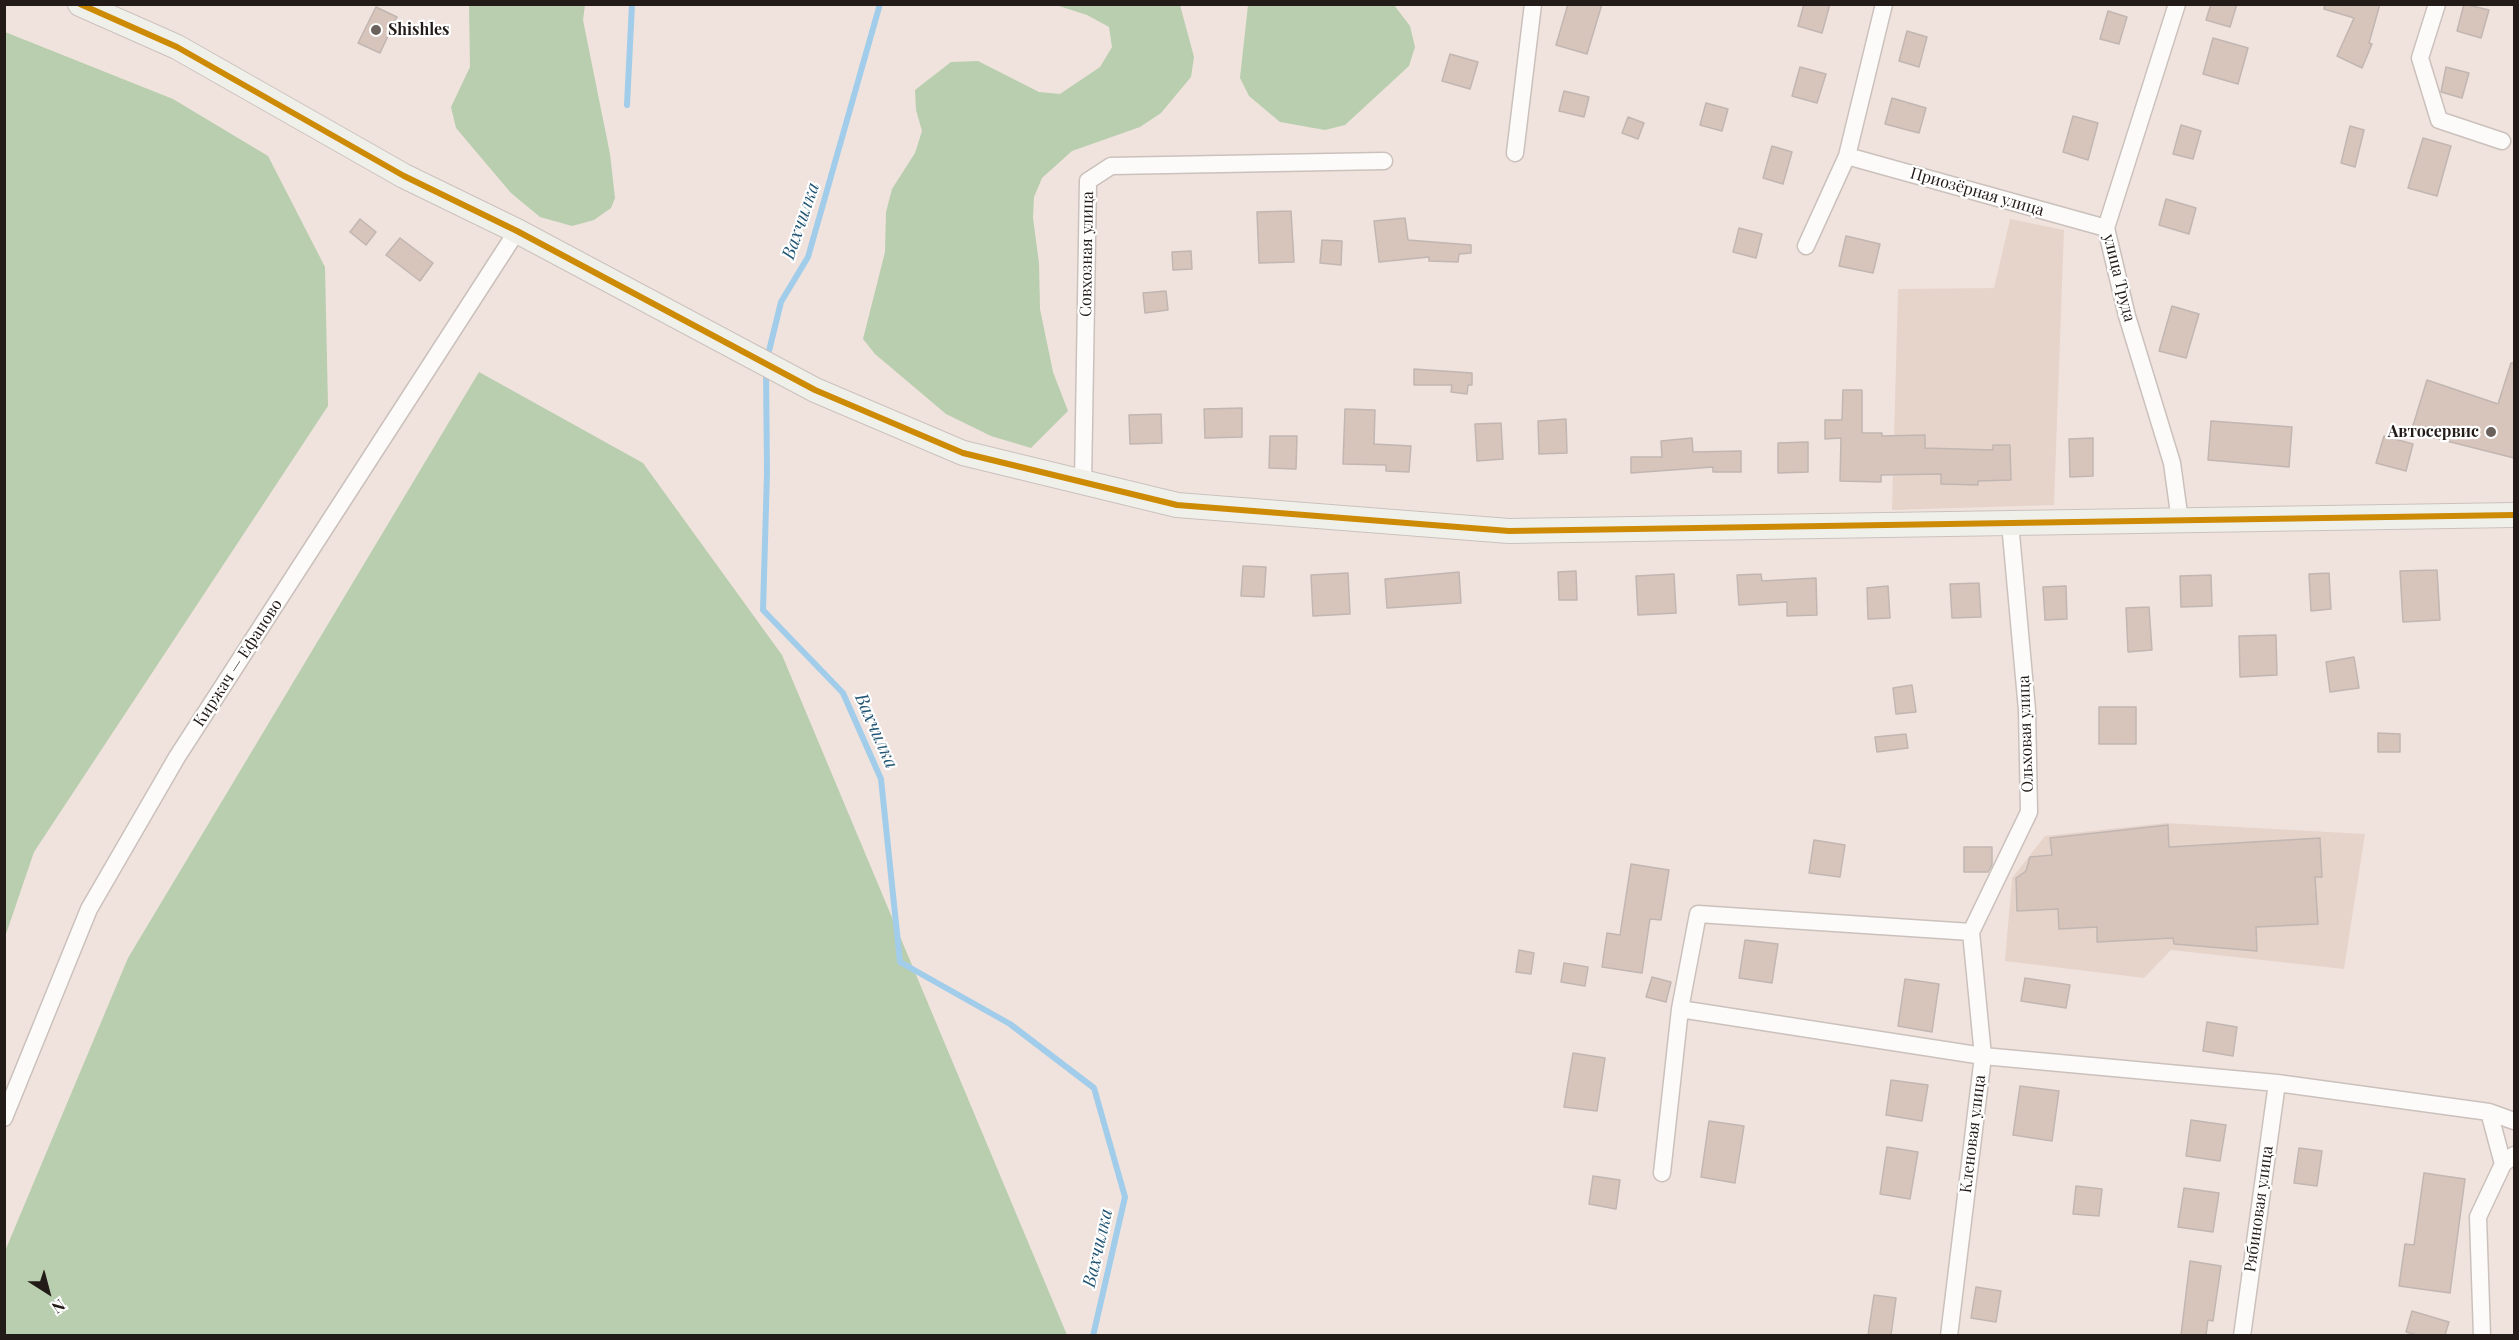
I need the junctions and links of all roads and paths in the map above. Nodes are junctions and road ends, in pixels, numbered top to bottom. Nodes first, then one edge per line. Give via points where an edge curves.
1 (80, 4) edge
2 (1533, 4) edge
3 (1884, 4) edge
4 (2177, 4) edge
5 (2437, 4) edge
6 (2502, 141) dead end
7 (1515, 153) dead end
8 (1846, 156) junction
9 (1384, 162) dead end
10 (2106, 228) junction
11 (517, 231) junction
12 (1806, 246) dead end
13 (1083, 482) junction
14 (2514, 515) edge
15 (2180, 521) junction
16 (2010, 524) junction
17 (1971, 932) junction
18 (1680, 1009) junction
19 (1983, 1056) junction
20 (2277, 1083) junction
21 (2489, 1112) junction
22 (4, 1118) edge
23 (2514, 1121) edge
24 (2509, 1160) edge
25 (1662, 1173) dead end
26 (1949, 1335) edge
27 (2242, 1335) edge
28 (2482, 1335) edge

1 - 11 main road via 177,47 404,176
2 - 7 street
3 - 8 street
4 - 10 street, улица Труда
5 - 6 street via 2420,58 2439,120
8 - 10 street, Приозёрная улица
8 - 12 street
9 - 13 street, Совхозная улица via 1111,166 1088,181
10 - 15 street, улица Труда via 2127,316 2172,463
11 - 13 main road via 815,390 963,453
11 - 22 street, Киржач — Ефаново via 177,757 89,909
13 - 16 main road via 1177,505 1509,531
14 - 15 main road
15 - 16 main road
16 - 17 street, Ольховая улица via 2027,710 2028,812
17 - 18 street via 1698,914
17 - 19 street, Кленовая улица
18 - 19 street
18 - 25 street
19 - 20 street
19 - 26 street, Кленовая улица
20 - 21 street
20 - 27 street, Рябиновая улица
21 - 23 street
21 - 24 street
24 - 28 street via 2478,1217

